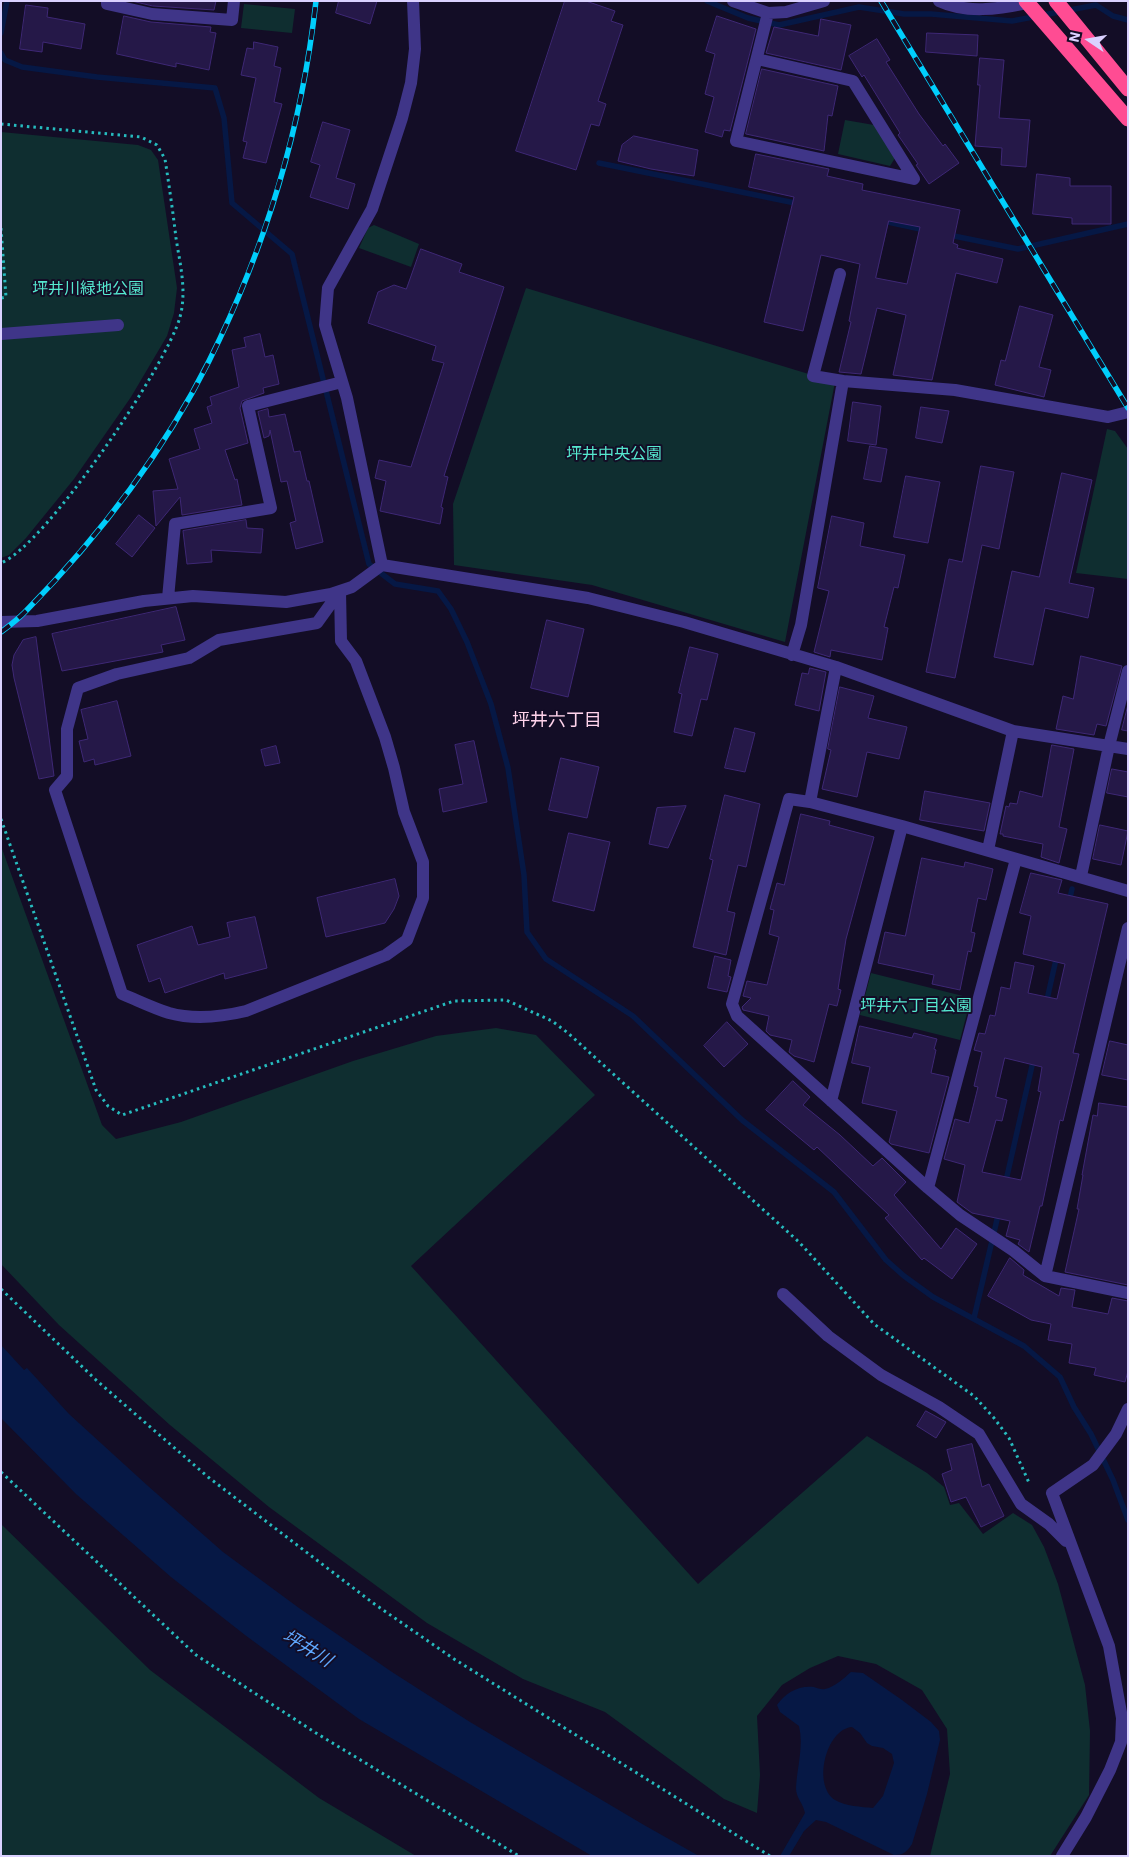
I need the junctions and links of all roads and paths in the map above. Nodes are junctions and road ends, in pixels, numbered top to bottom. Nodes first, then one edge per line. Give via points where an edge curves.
1 (107, 1) edge
2 (234, 1) edge
3 (413, 1) edge
4 (733, 1) edge
5 (824, 1) edge
6 (939, 1) edge
7 (1056, 1) edge
8 (1027, 2) edge
9 (767, 19) junction
10 (757, 59) junction
11 (1128, 89) edge
12 (1128, 119) edge
13 (1, 228) edge
14 (840, 274) dead end
15 (1, 298) edge
16 (118, 325) dead end
17 (1, 334) edge
18 (843, 381) junction
19 (336, 384) junction
20 (1128, 412) edge
21 (382, 565) junction
22 (346, 589) junction
23 (168, 598) junction
24 (1, 622) edge
25 (792, 656) junction
26 (836, 667) junction
27 (1128, 670) edge
28 (1013, 731) junction
29 (1109, 746) junction
30 (1128, 749) edge
31 (810, 802) junction
32 (1, 819) edge
33 (902, 826) junction
34 (988, 850) junction
35 (1016, 859) junction
36 (1081, 876) junction
37 (1128, 892) edge
38 (1128, 928) edge
39 (831, 1101) junction
40 (928, 1188) junction
41 (1045, 1276) junction
42 (1, 1289) edge
43 (1128, 1293) edge
44 (783, 1294) dead end
45 (1128, 1409) edge
46 (1, 1472) edge
47 (1030, 1486) dead end
48 (1071, 1547) junction
49 (1124, 1746) edge
50 (519, 1856) edge
51 (770, 1856) edge
52 (1062, 1856) edge

1 - 2 street via 107,4 152,14 232,20
3 - 19 street via 415,49 402,118 372,210 328,288 325,325
4 - 9 street
5 - 9 street
6 - 8 street via 952,7 995,10
7 - 11 highway
8 - 12 highway
9 - 10 street
10 - 10 street via 736,142 914,179 853,81
13 - 15 path via 6,297
14 - 18 street via 813,376
16 - 17 street
18 - 20 street via 955,390 1108,417
18 - 25 street via 801,625
19 - 21 street via 347,398
19 - 23 street via 248,406 271,508 175,524
21 - 22 street
21 - 25 street via 588,598 684,622
22 - 22 street via 317,623 219,640 189,658 117,674 78,688 67,729 67,776 55,790 122,994 168,1013 227,1016 386,955 407,940 423,898 423,862 404,812 385,737 356,661 341,640
22 - 23 street via 286,602 193,596
23 - 24 street via 37,621
25 - 26 street
26 - 28 street
26 - 31 street
27 - 29 street
28 - 29 street
28 - 34 street
29 - 30 street
29 - 36 street
31 - 33 street
31 - 39 street via 789,799 732,1004 737,1016
32 - 47 path via 96,1090 108,1106 122,1115 454,1000 506,1000 552,1021 568,1033 799,1242 874,1324 974,1396 1009,1438
33 - 34 street
33 - 39 street
34 - 35 street
35 - 36 street
35 - 40 street
36 - 37 street
38 - 41 street
39 - 40 street
40 - 41 street
41 - 43 street
42 - 51 path via 96,1380 208,1477 373,1602 454,1659
44 - 48 street via 828,1336 881,1375 939,1407 978,1434 1021,1504 1050,1524
45 - 48 street via 1116,1434 1093,1465 1052,1493
46 - 50 path via 196,1655 316,1733
48 - 49 street via 1109,1646
49 - 52 street

